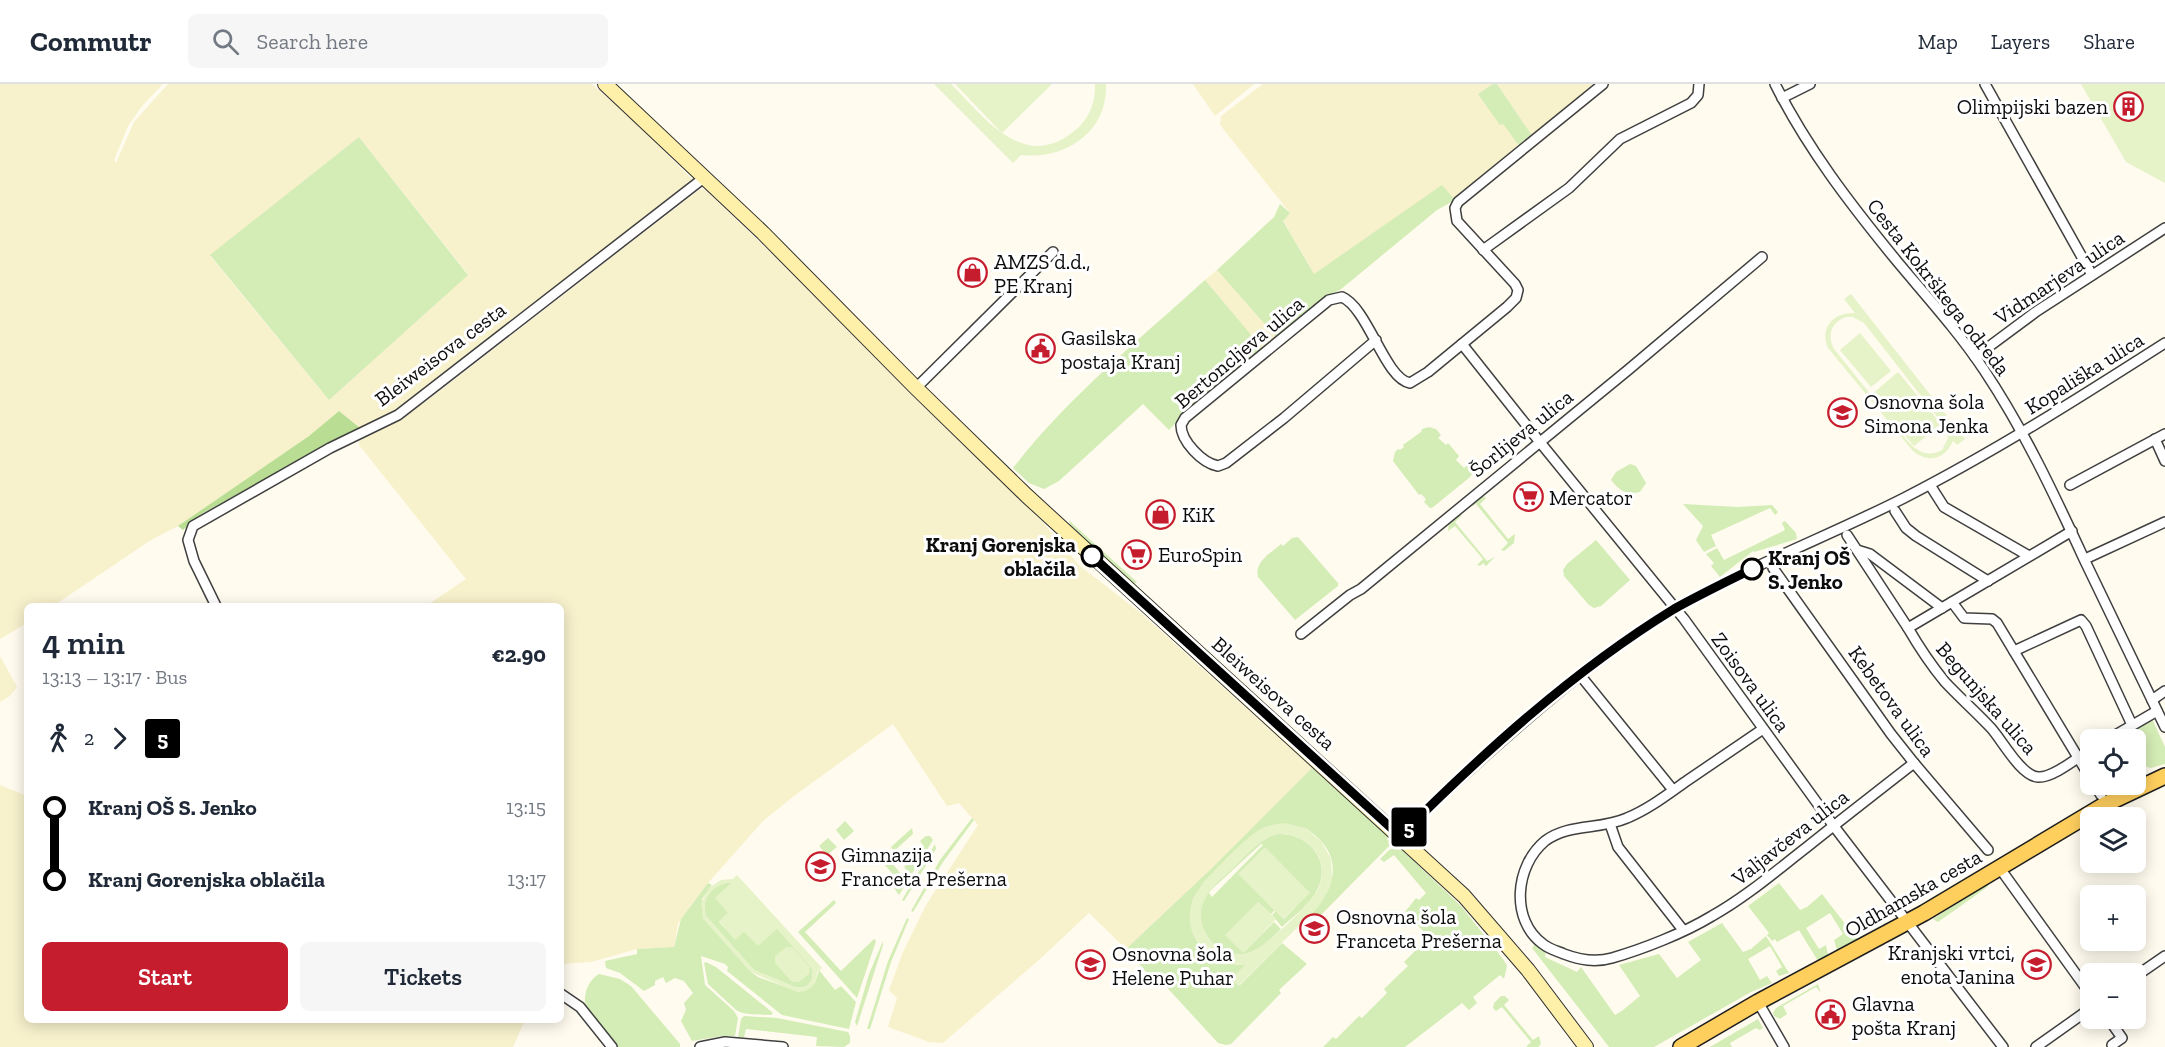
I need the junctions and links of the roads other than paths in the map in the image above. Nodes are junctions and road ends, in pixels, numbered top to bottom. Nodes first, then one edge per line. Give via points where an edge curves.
1 (605, 84) edge
2 (1603, 84) edge
3 (1699, 84) edge
4 (1775, 84) edge
5 (1810, 84) edge
6 (1984, 84) edge
7 (1782, 98) junction
8 (705, 177) junction
9 (2165, 228) edge
10 (1483, 250) junction
11 (1053, 252) dead end
12 (1762, 257) dead end
13 (2092, 276) junction
14 (1376, 340) junction
15 (1462, 344) junction
16 (2165, 344) edge
17 (1975, 357) junction
18 (916, 388) junction
19 (2022, 433) junction
20 (2165, 434) edge
21 (2155, 439) junction
22 (1539, 441) junction
23 (2165, 461) edge
24 (1930, 485) junction
25 (2070, 485) dead end
26 (1895, 511) dead end
27 (2165, 522) edge
28 (2072, 531) junction
29 (1847, 535) dead end
30 (1857, 550) junction
31 (2029, 556) junction
32 (2085, 559) junction
33 (1773, 568) dead end
34 (1989, 581) junction
35 (1952, 602) junction
36 (215, 603) edge
37 (1942, 608) junction
38 (1675, 609) junction
39 (1908, 628) junction
40 (1301, 634) dead end
41 (2014, 651) junction
42 (1580, 675) junction
43 (2165, 691) edge
44 (2152, 700) junction
45 (2157, 711) junction
46 (2132, 724) junction
47 (2165, 727) edge
48 (1763, 729) junction
49 (2124, 729) edge
50 (2080, 753) edge
51 (2077, 754) junction
52 (2080, 759) edge
53 (1914, 763) junction
54 (2165, 776) edge
55 (1673, 790) junction
56 (1611, 824) junction
57 (1833, 825) junction
58 (1400, 836) junction
59 (1988, 850) dead end
60 (2004, 874) dead end
61 (1907, 922) junction
62 (1683, 930) junction
63 (2165, 956) edge
64 (2146, 969) edge
65 (2080, 980) edge
66 (564, 996) edge
67 (1758, 1002) junction
68 (2080, 1016) edge
69 (2116, 1029) edge
70 (2112, 1045) dead end
71 (612, 1047) edge
72 (700, 1047) edge
73 (783, 1047) edge
74 (1586, 1047) edge
75 (1681, 1047) edge
76 (1784, 1047) edge
77 (2003, 1047) edge
78 (2036, 1047) edge

1 - 8 main road, Bleiweisova cesta
2 - 10 street, Bertoncljeva ulica via 1458,202 1457,221
3 - 10 street via 1698,95 1691,103 1620,140 1569,188
4 - 7 street, Cesta Kokrškega odreda
5 - 7 street
6 - 13 street
7 - 17 street, Cesta Kokrškega odreda via 1854,207
8 - 18 main road, Bleiweisova cesta
8 - 36 street, Bleiweisova cesta via 398,415 330,448 193,526 188,540
9 - 13 street, Vidmarjeva ulica
10 - 15 street, Bertoncljeva ulica via 1518,290 1509,305
11 - 18 street
12 - 22 street, Šorlijeva ulica
13 - 17 street, Vidmarjeva ulica
14 - 14 street, Bertoncljeva ulica via 1347,299 1329,300 1185,418 1180,424 1183,437 1206,462 1218,466 1226,463
14 - 15 street, Bertoncljeva ulica via 1400,378 1410,383
15 - 22 street, Zoisova ulica
16 - 19 street, Kopališka ulica
17 - 19 street, Cesta Kokrškega odreda
18 - 58 main road, Bleiweisova cesta via 1076,542
19 - 24 street, Kopališka ulica
19 - 28 street, Cesta Kokrškega odreda
20 - 21 street
21 - 23 street
21 - 25 street
22 - 38 street, Zoisova ulica
22 - 40 street, Šorlijeva ulica
24 - 31 street via 1944,507
24 - 38 street, Kopališka ulica
26 - 34 street via 1911,532
27 - 32 street
28 - 31 street, Begunjska ulica
28 - 32 street, Cesta Kokrškega odreda
29 - 30 street, Begunjska ulica
30 - 37 street, Begunjska ulica via 1870,554
30 - 39 street, Begunjska ulica
31 - 34 street, Begunjska ulica
32 - 44 street, Cesta Kokrškega odreda
33 - 53 street, Kebetova ulica
34 - 35 street, Begunjska ulica
35 - 37 street, Begunjska ulica
35 - 41 street, Begunjska ulica via 1964,618 1992,619
37 - 39 street, Begunjska ulica
38 - 42 street, Kopališka ulica
38 - 48 street, Zoisova ulica
39 - 51 street, Begunjska ulica via 1945,681 2030,775 2047,776
41 - 46 street via 2081,620
41 - 51 street, Begunjska ulica
42 - 55 street
42 - 58 street, Kopališka ulica via 1458,778
43 - 44 street
44 - 45 street, Cesta Kokrškega odreda
45 - 46 street
45 - 47 street, Cesta Kokrškega odreda
46 - 49 street
48 - 55 street, Valjavčeva ulica
48 - 57 street, Zoisova ulica
50 - 51 street, Begunjska ulica
51 - 52 street
53 - 57 street, Valjavčeva ulica
53 - 59 street, Kebetova ulica
54 - 61 main road, Oldhamska cesta via 2106,804
55 - 56 street, Valjavčeva ulica via 1645,810
56 - 62 street via 1618,847
56 - 62 street, Valjavčeva ulica via 1568,829 1546,841 1533,855 1521,880 1525,922 1544,946 1576,959 1597,962
57 - 61 street, Zoisova ulica
57 - 62 street, Valjavčeva ulica via 1748,894
58 - 74 main road, Bleiweisova cesta via 1500,936
60 - 65 street
61 - 67 main road, Oldhamska cesta
61 - 77 street, Zoisova ulica
63 - 64 street
66 - 71 street via 580,1007
67 - 75 main road, Oldhamska cesta
67 - 76 street
68 - 78 street
69 - 70 street via 2122,1038
72 - 73 street via 725,1042

